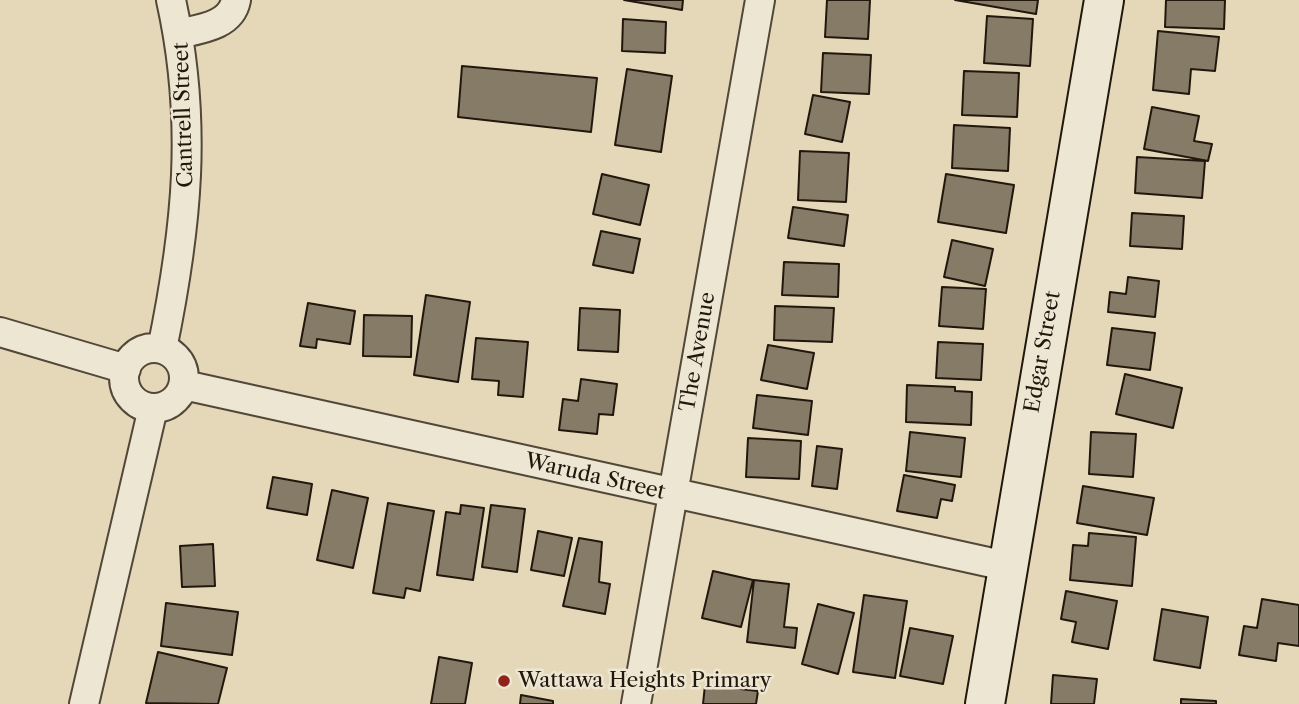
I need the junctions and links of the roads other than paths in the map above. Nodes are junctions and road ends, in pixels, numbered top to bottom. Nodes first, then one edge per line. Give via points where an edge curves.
1 (171, 0) edge
2 (236, 0) edge
3 (760, 0) edge
4 (1104, 0) edge
5 (178, 34) junction
6 (0, 332) edge
7 (162, 349) junction
8 (126, 369) junction
9 (184, 385) junction
10 (153, 408) junction
11 (674, 494) junction
12 (1006, 566) junction
13 (84, 704) edge
14 (636, 704) edge
15 (985, 704) edge

1 - 5 street
2 - 5 street, Cantrell Street via 235,9 219,23
3 - 11 street, The Avenue
4 - 12 main road, Edgar Street
5 - 7 street, Cantrell Street via 187,122 187,182
6 - 8 street
7 - 8 street via 144,350
7 - 9 street via 183,366
8 - 10 street via 129,396
9 - 10 street via 169,405
9 - 11 street, Waruda Street
10 - 13 street
11 - 12 street, Waruda Street
11 - 14 street, The Avenue
12 - 15 main road, Edgar Street

